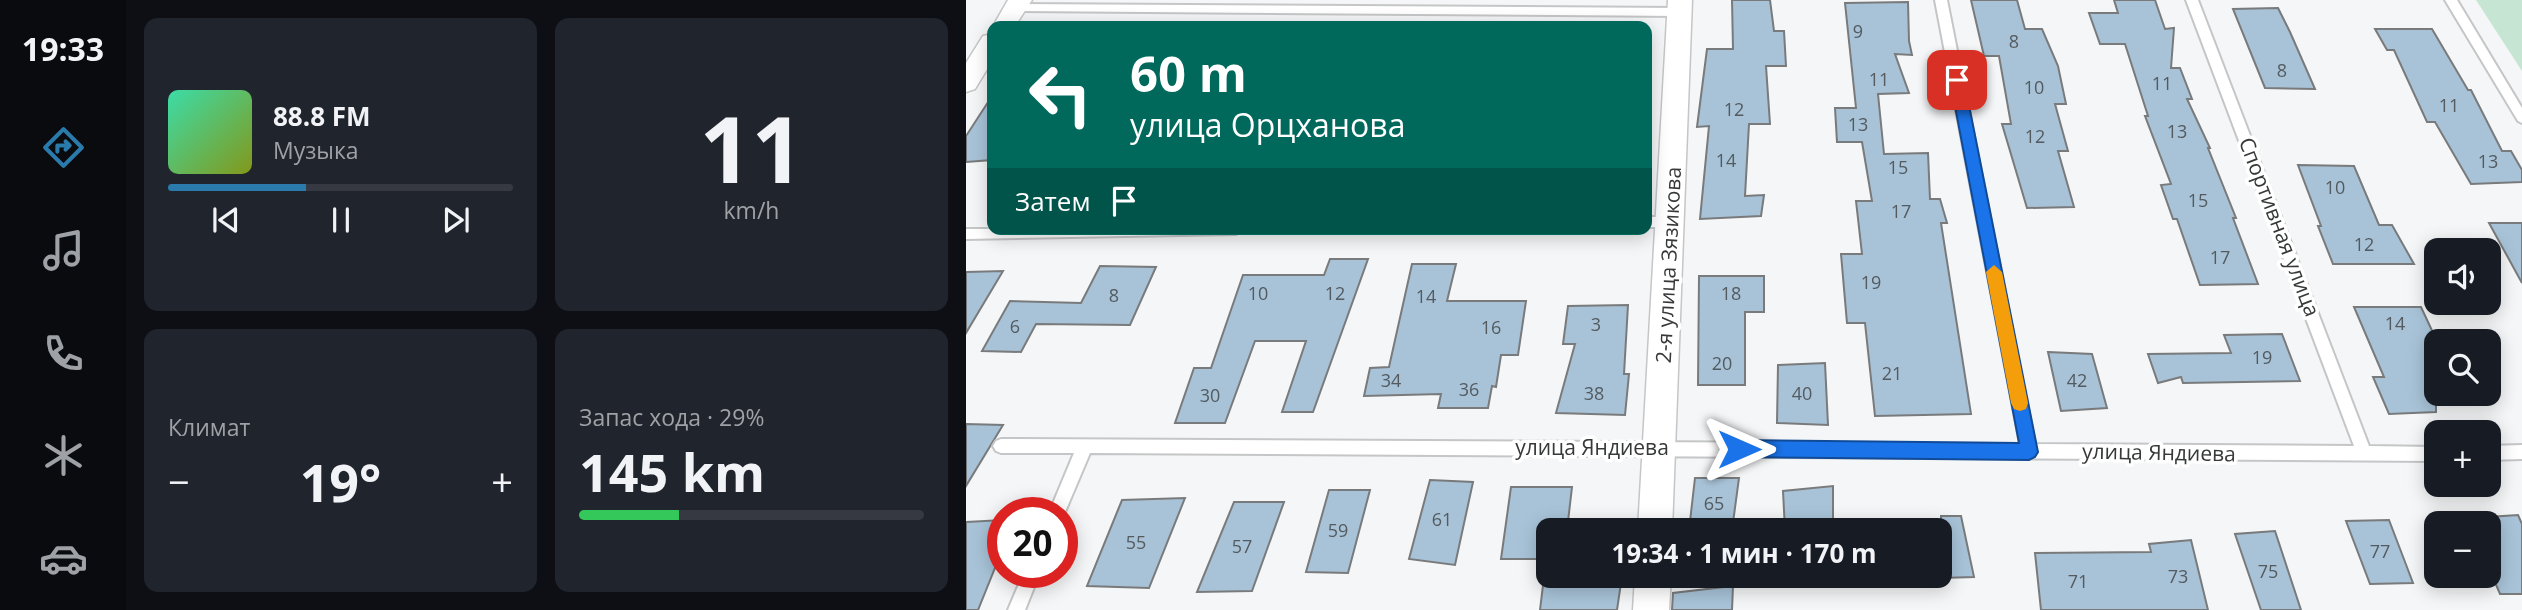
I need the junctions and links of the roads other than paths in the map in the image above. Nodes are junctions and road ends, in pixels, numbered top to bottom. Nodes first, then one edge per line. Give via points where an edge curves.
1 (1941, 0) edge
2 (2193, 0) edge
3 (2451, 0) edge
4 (1680, 6) edge
5 (1012, 11) edge
6 (987, 50) edge
7 (966, 83) edge
8 (2522, 118) edge
9 (1659, 222) edge
10 (966, 234) edge
11 (987, 234) edge
12 (1001, 446) dead end
13 (1084, 446) junction
14 (1660, 448) junction
15 (2029, 452) junction
16 (2522, 452) edge
17 (2501, 453) edge
18 (2424, 454) edge
19 (2365, 455) junction
20 (1063, 497) edge
21 (1656, 518) edge
22 (1025, 588) edge
23 (1652, 588) edge
24 (1016, 610) edge
25 (1651, 610) edge

1 - 15 lane
2 - 19 lane, Спортивная улица
3 - 8 lane
4 - 5 lane
4 - 9 street, 2-я улица Зязикова
6 - 7 street
9 - 14 street, 2-я улица Зязикова
10 - 11 lane
12 - 13 lane, улица Яндиева
13 - 14 lane, улица Яндиева
13 - 20 lane
14 - 15 lane, улица Яндиева
14 - 21 street, 2-я улица Зязикова
15 - 19 lane, улица Яндиева
16 - 17 lane
18 - 19 lane, улица Яндиева
22 - 24 lane
23 - 25 street

